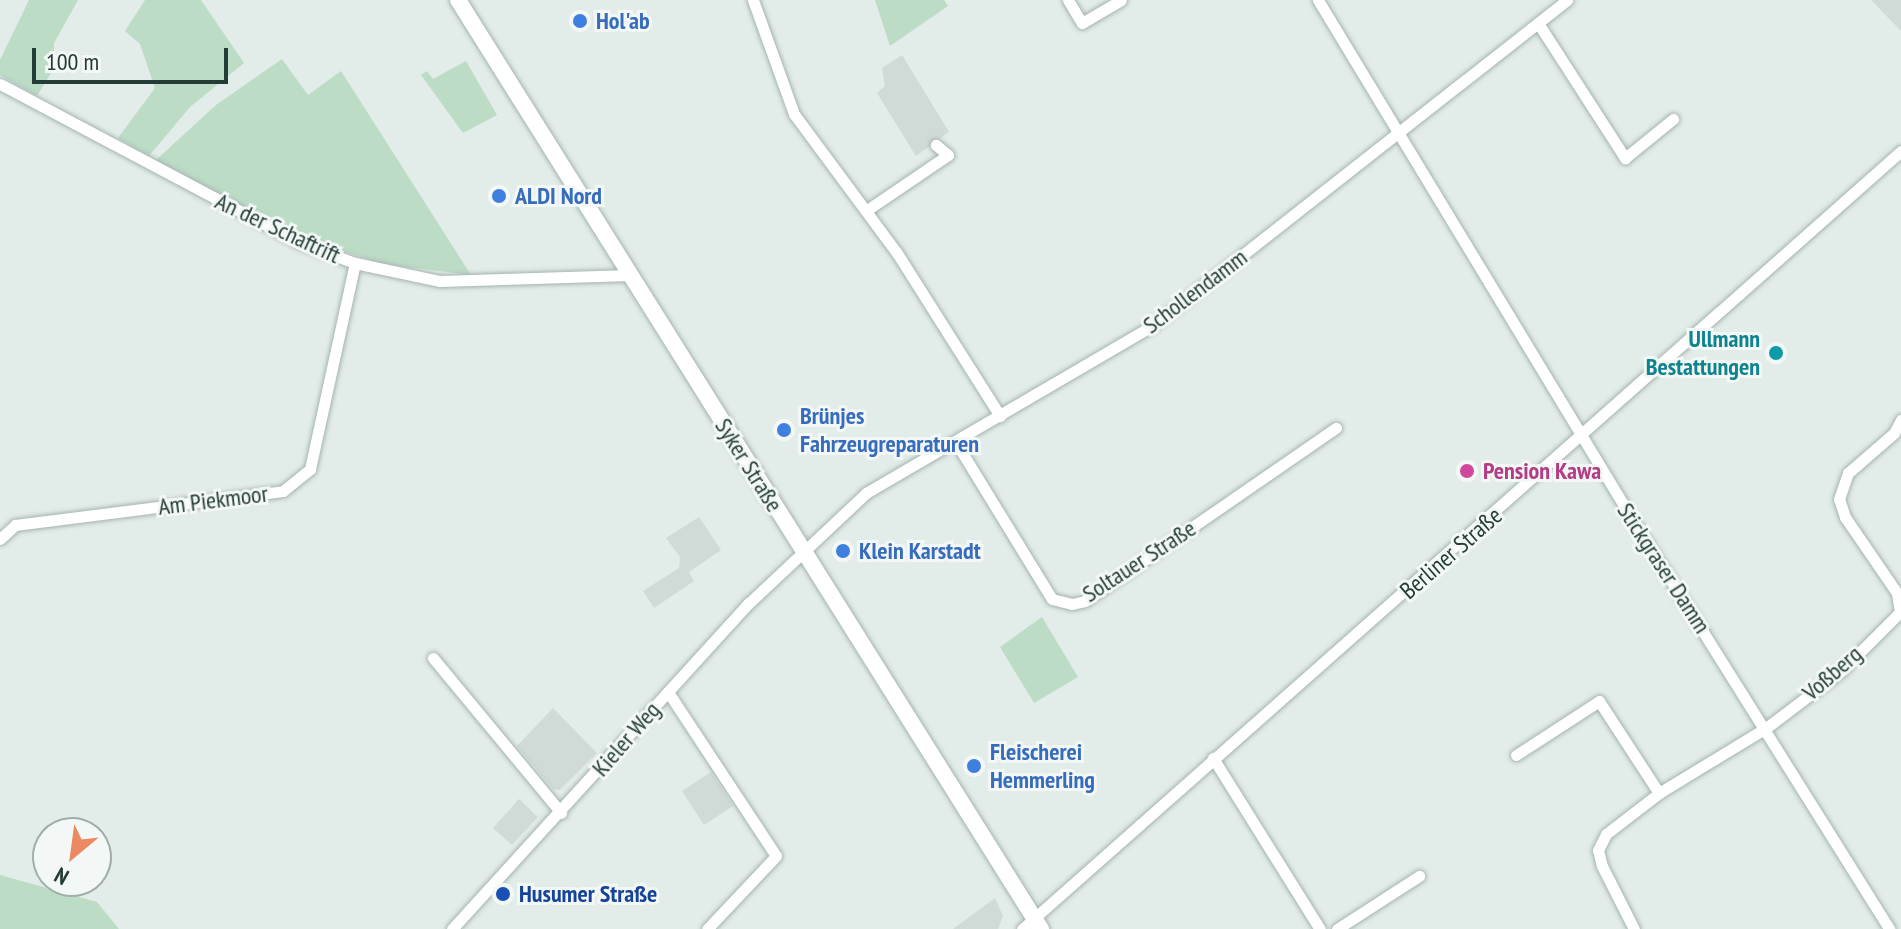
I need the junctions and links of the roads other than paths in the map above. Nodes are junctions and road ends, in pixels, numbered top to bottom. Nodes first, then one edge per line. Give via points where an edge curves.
1 (458, 0) edge
2 (753, 0) edge
3 (1068, 0) edge
4 (1121, 0) edge
5 (1318, 0) edge
6 (1567, 0) edge
7 (1538, 23) junction
8 (0, 84) edge
9 (1673, 119) dead end
10 (1397, 136) junction
11 (936, 145) dead end
12 (1901, 151) edge
13 (867, 210) junction
14 (355, 263) junction
15 (630, 275) junction
16 (1000, 416) junction
17 (1901, 420) edge
18 (1336, 428) dead end
19 (1582, 437) junction
20 (955, 441) junction
21 (0, 539) edge
22 (801, 550) junction
23 (1900, 613) edge
24 (433, 658) dead end
25 (668, 692) junction
26 (1766, 728) junction
27 (1516, 755) dead end
28 (1213, 758) junction
29 (1659, 793) junction
30 (561, 813) junction
31 (1419, 876) dead end
32 (1032, 925) edge
33 (452, 929) edge
34 (707, 929) edge
35 (1320, 929) edge
36 (1337, 929) edge
37 (1634, 929) edge
38 (1889, 929) edge

1 - 15 main road, Syker Straße
2 - 13 street via 794,114
3 - 4 street via 1082,23
5 - 10 street, Stickgraser Damm
6 - 7 street, Schollendamm
7 - 9 street via 1625,158
7 - 10 street, Schollendamm
8 - 14 street, An der Schaftrift via 298,242
10 - 16 street, Schollendamm via 1152,326
10 - 19 street, Stickgraser Damm via 1486,270
11 - 13 street via 948,155
12 - 19 street, Berliner Straße
13 - 16 street
14 - 15 street, An der Schaftrift via 440,281
14 - 21 street, Am Piekmoor via 310,469 283,491 15,525
15 - 22 main road, Syker Straße
16 - 20 street, Schollendamm
17 - 23 street, Voßberg via 1894,433 1848,473 1839,499 1845,517 1897,593
18 - 20 street, Soltauer Straße via 1085,601 1072,604 1052,599
19 - 26 street, Stickgraser Damm
19 - 28 street, Berliner Straße
20 - 22 street, Schollendamm via 866,493
22 - 25 street, Kieler Weg
22 - 32 main road, Syker Straße
23 - 26 street, Voßberg via 1841,671
24 - 30 street
25 - 30 street, Kieler Weg
25 - 34 street via 776,856
26 - 29 street, Voßberg
26 - 38 street, Stickgraser Damm
27 - 29 street via 1599,701
28 - 32 street, Berliner Straße
28 - 35 street
29 - 37 street, Voßberg via 1606,834 1598,850
30 - 33 street, Kieler Weg
31 - 36 street

